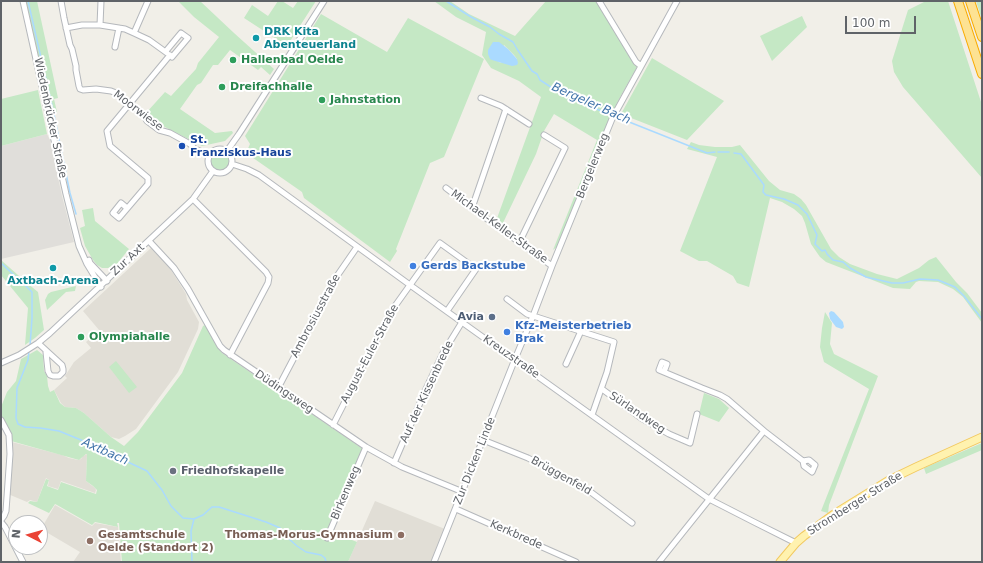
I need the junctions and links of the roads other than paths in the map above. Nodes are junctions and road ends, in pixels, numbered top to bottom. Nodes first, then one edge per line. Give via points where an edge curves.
1 (23, 1) edge
2 (61, 1) edge
3 (101, 1) edge
4 (148, 1) edge
5 (324, 1) edge
6 (599, 1) edge
7 (677, 1) edge
8 (958, 1) edge
9 (970, 1) edge
10 (100, 25) junction
11 (66, 28) junction
12 (119, 28) junction
13 (134, 33) junction
14 (982, 37) edge
15 (115, 47) dead end
16 (641, 66) junction
17 (982, 74) edge
18 (481, 98) dead end
19 (130, 103) junction
20 (506, 109) junction
21 (529, 124) dead end
22 (544, 135) dead end
23 (227, 151) junction
24 (209, 155) junction
25 (232, 164) junction
26 (213, 171) junction
27 (446, 188) dead end
28 (193, 199) junction
29 (127, 208) dead end
30 (472, 208) junction
31 (77, 236) junction
32 (149, 241) junction
33 (519, 243) junction
34 (357, 247) junction
35 (552, 266) junction
36 (107, 281) junction
37 (410, 285) junction
38 (101, 287) junction
39 (507, 299) dead end
40 (447, 311) junction
41 (533, 316) junction
42 (462, 322) junction
43 (582, 331) junction
44 (35, 345) junction
45 (46, 352) junction
46 (230, 355) junction
47 (515, 359) junction
48 (1, 362) edge
49 (566, 364) dead end
50 (664, 372) dead end
51 (278, 388) junction
52 (602, 390) junction
53 (697, 414) dead end
54 (592, 415) junction
55 (1, 420) edge
56 (333, 425) junction
57 (764, 430) junction
58 (982, 437) edge
59 (483, 440) junction
60 (366, 448) junction
61 (803, 461) dead end
62 (394, 463) junction
63 (463, 492) junction
64 (709, 499) junction
65 (456, 509) junction
66 (1, 521) edge
67 (632, 523) dead end
68 (327, 538) dead end
69 (796, 543) junction
70 (23, 562) edge
71 (434, 562) edge
72 (576, 562) edge
73 (659, 562) edge
74 (780, 562) edge

1 - 31 street, Wiedenbrücker Straße
2 - 11 street, Moorwiese
3 - 10 street
4 - 13 street
5 - 23 street
6 - 16 street via 636,62
7 - 16 street, Bergelerweg
8 - 17 highway
9 - 14 highway
10 - 11 street
10 - 12 street
11 - 19 street, Moorwiese via 80,89 96,88 111,91
12 - 13 street
12 - 15 street
13 - 19 street via 168,53
16 - 35 street, Bergelerweg via 612,119
18 - 20 street
19 - 24 street, Moorwiese via 159,130 170,133
19 - 29 street via 107,131 110,146 148,178 148,184
20 - 21 street
20 - 30 street
22 - 33 street via 565,148
23 - 24 street via 219,148
23 - 25 street
24 - 26 street via 207,162
25 - 26 street via 223,173
25 - 34 street, Kreuzstraße via 259,175
26 - 28 street, Zur Axt
27 - 30 street, Michael-Keller-Straße
28 - 32 street, Zur Axt
28 - 46 street via 269,277
30 - 33 street, Michael-Keller-Straße
31 - 36 street, Wiedenbrücker Straße via 90,263
31 - 38 street, Wiedenbrücker Straße via 84,258
32 - 36 street, Zur Axt
32 - 46 street, Düdingsweg via 174,268 220,346
33 - 35 street, Michael-Keller-Straße
34 - 37 street, Kreuzstraße
34 - 51 street, Ambrosiusstraße via 337,276
35 - 41 street, Bergelerweg
36 - 38 street, Zur Axt
37 - 40 street, Kreuzstraße
37 - 40 street, August-Euler-Straße via 440,243 476,269
37 - 56 street, August-Euler-Straße via 385,323
38 - 44 street, Zur Axt
39 - 41 street
40 - 42 street, Kreuzstraße
41 - 43 street
41 - 47 street, Bergelerweg
42 - 47 street, Kreuzstraße
42 - 62 street, Auf der Kissenbrede via 443,353
43 - 49 street
43 - 52 street, Sürlandweg via 614,342
44 - 45 street
44 - 48 street, Zur Axt
45 - 45 street via 48,371 53,376 59,376 63,372 62,365
46 - 51 street, Düdingsweg
47 - 54 street, Kreuzstraße
47 - 59 street, Zur Dicken Linde
50 - 57 street via 727,399
51 - 56 street, Düdingsweg
52 - 53 street, Sürlandweg via 641,418 669,434 690,442
52 - 54 street, Sürlandweg
54 - 64 street, Kreuzstraße
55 - 66 street via 9,435 10,454 6,510
56 - 60 street, Düdingsweg
57 - 61 street
57 - 64 street
58 - 69 main road, Stromberger Straße via 889,480 823,522
59 - 63 street, Zur Dicken Linde
59 - 67 street, Brüggenfeld via 528,458 570,480
60 - 62 street, Düdingsweg
60 - 68 street, Birkenweg
62 - 63 street, Düdingsweg
63 - 65 street, Zur Dicken Linde
64 - 69 street, Kreuzstraße
64 - 73 street
65 - 71 street, Zur Dicken Linde
65 - 72 street, Kerkbrede
66 - 70 street
69 - 74 main road, Stromberger Straße

